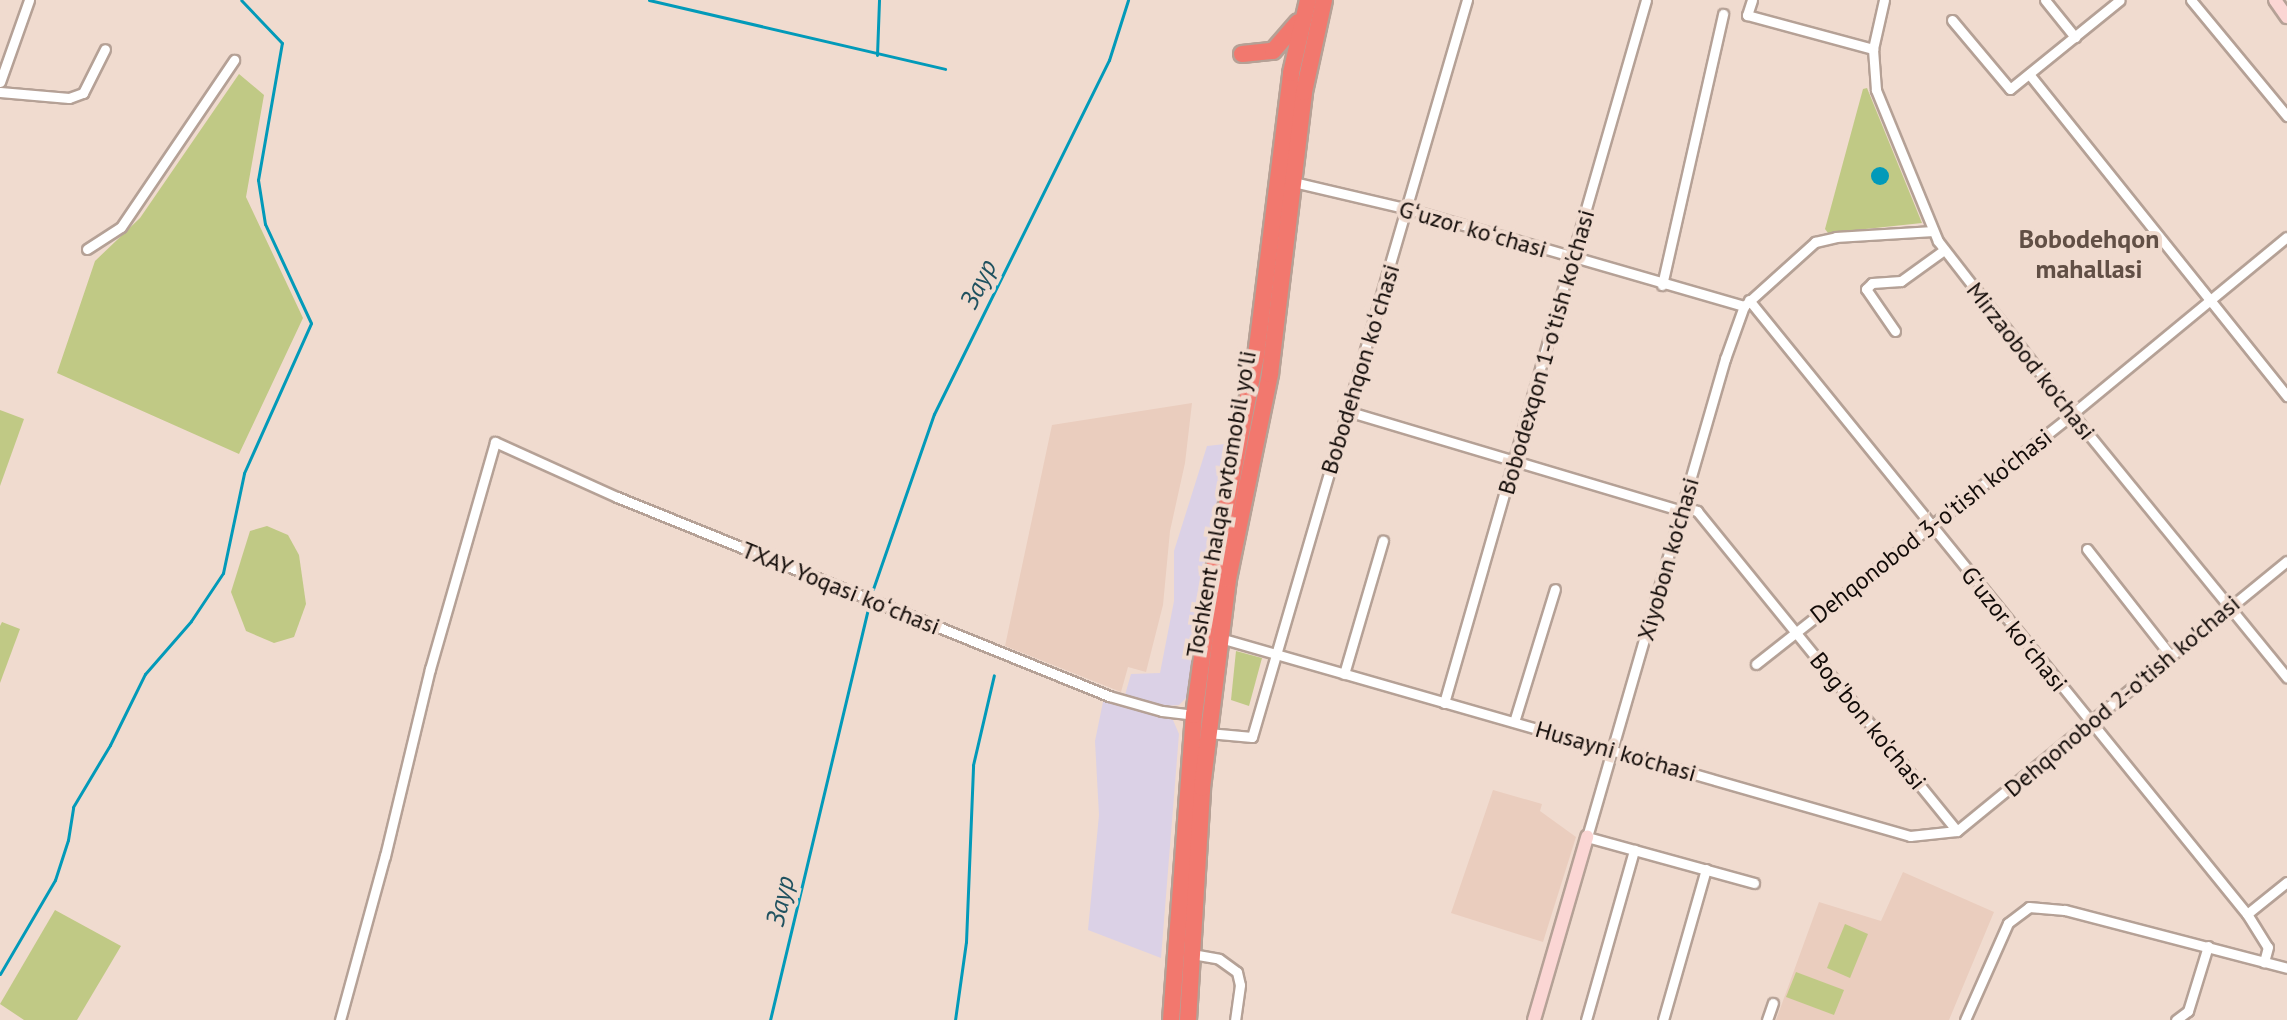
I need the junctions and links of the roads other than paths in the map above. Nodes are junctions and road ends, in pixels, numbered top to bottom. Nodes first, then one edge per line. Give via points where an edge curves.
1 (29, 0) edge
2 (1324, 0) edge
3 (1467, 0) edge
4 (1646, 0) edge
5 (1752, 0) edge
6 (1884, 0) edge
7 (2045, 0) edge
8 (2120, 0) edge
9 (2191, 0) edge
10 (2275, 0) edge
11 (1307, 3) edge
12 (1723, 14) dead end
13 (2287, 17) edge
14 (1952, 20) dead end
15 (2075, 37) junction
16 (105, 49) dead end
17 (1873, 49) junction
18 (1242, 54) dead end
19 (234, 60) dead end
20 (2029, 74) junction
21 (0, 82) edge
22 (0, 92) edge
23 (2287, 116) edge
24 (1293, 182) junction
25 (1408, 209) junction
26 (1933, 231) junction
27 (2287, 237) edge
28 (87, 249) dead end
29 (1944, 250) junction
30 (1572, 258) junction
31 (1662, 285) junction
32 (2211, 301) junction
33 (1747, 303) junction
34 (1895, 331) dead end
35 (2287, 396) edge
36 (1347, 411) junction
37 (2072, 414) junction
38 (1515, 461) junction
39 (1238, 485) junction
40 (1682, 509) junction
41 (1932, 526) junction
42 (1383, 541) dead end
43 (2087, 549) dead end
44 (2287, 561) edge
45 (1555, 589) dead end
46 (2229, 607) junction
47 (1797, 632) junction
48 (1220, 638) junction
49 (1275, 654) junction
50 (2171, 656) junction
51 (1756, 664) dead end
52 (1344, 674) junction
53 (2287, 678) edge
54 (1444, 703) junction
55 (1194, 715) junction
56 (1514, 722) junction
57 (2091, 724) junction
58 (1208, 733) junction
59 (1613, 750) junction
60 (1957, 831) junction
61 (1587, 837) junction
62 (1634, 850) junction
63 (1706, 869) junction
64 (2287, 882) edge
65 (1754, 883) dead end
66 (2247, 914) junction
67 (2208, 946) junction
68 (1184, 953) junction
69 (2264, 962) junction
70 (2287, 968) edge
71 (1773, 1003) dead end
72 (340, 1020) edge
73 (1171, 1020) edge
74 (1188, 1020) edge
75 (1235, 1020) edge
76 (1534, 1020) edge
77 (1586, 1020) edge
78 (1663, 1020) edge
79 (1767, 1020) edge
80 (1965, 1020) edge
81 (2176, 1020) edge

1 - 21 street
2 - 24 highway, Toshkent halqa avtomobil yo'li via 1304,92
3 - 25 street, Bobodehqon koʻchasi
4 - 30 street, Bobodexqon 1-o'tish ko'chasi
5 - 17 street via 1747,15
6 - 17 street, Mirzaobod ko'chasi
7 - 15 street
8 - 15 street
9 - 23 street
10 - 13 street
11 - 18 highway via 1279,47 1260,55
11 - 39 highway, Toshkent halqa avtomobil yo'li via 1291,73
12 - 31 street
14 - 20 street via 2007,89
15 - 20 street
16 - 22 street via 83,93 69,98
17 - 26 street, Mirzaobod ko'chasi via 1882,110
19 - 28 street via 121,227
20 - 32 street
24 - 25 street, Gʻuzor koʻchasi
24 - 39 highway, Toshkent halqa avtomobil yo'li via 1270,374
25 - 30 street, Gʻuzor koʻchasi
25 - 36 street, Bobodehqon koʻchasi
26 - 29 street, Mirzaobod ko'chasi
26 - 33 street via 1815,242
27 - 32 street, Dehqonobod 3-o'tish ko'chasi
29 - 34 street via 1901,281 1872,283 1866,289
29 - 37 street, Mirzaobod ko'chasi
30 - 31 street, Gʻuzor koʻchasi
30 - 38 street, Bobodexqon 1-o'tish ko'chasi
31 - 33 street, Gʻuzor koʻchasi
32 - 35 street
32 - 37 street, Dehqonobod 3-o'tish ko'chasi
33 - 40 street, Xiyobon ko'chasi
33 - 41 street, Gʻuzor koʻchasi
36 - 38 street, Bog'bon ko'chasi
36 - 49 street, Bobodehqon koʻchasi
37 - 41 street, Dehqonobod 3-o'tish ko'chasi
37 - 46 street, Mirzaobod ko'chasi
38 - 40 street, Bog'bon ko'chasi
38 - 54 street, Bobodexqon 1-o'tish ko'chasi
39 - 48 highway, Toshkent halqa avtomobil yo'li
39 - 55 highway, Toshkent halqa avtomobil yo'li
40 - 47 street, Bog'bon ko'chasi via 1697,511
40 - 59 street, Xiyobon ko'chasi
41 - 47 street, Dehqonobod 3-o'tish ko'chasi
41 - 57 street, Gʻuzor koʻchasi
42 - 52 street
43 - 50 street
44 - 46 street, Dehqonobod 2-o'tish ko'chasi
45 - 56 street
46 - 50 street, Dehqonobod 2-o'tish ko'chasi
46 - 53 street, Mirzaobod ko'chasi
47 - 51 street, Dehqonobod 3-o'tish ko'chasi
47 - 60 street, Bog'bon ko'chasi
48 - 49 street, Husayni ko'chasi
48 - 58 highway, Toshkent halqa avtomobil yo'li
49 - 52 street, Husayni ko'chasi
49 - 58 street, Bobodehqon koʻchasi via 1252,737
50 - 57 street, Dehqonobod 2-o'tish ko'chasi
52 - 54 street, Husayni ko'chasi
54 - 56 street, Husayni ko'chasi
55 - 68 highway, Toshkent halqa avtomobil yo'li
55 - 72 street, TXAY Yoqasi koʻchasi via 1109,696 495,442
56 - 59 street, Husayni ko'chasi
57 - 60 street, Dehqonobod 2-o'tish ko'chasi
57 - 66 street, Gʻuzor koʻchasi
58 - 68 highway, Toshkent halqa avtomobil yo'li
59 - 60 street, Husayni ko'chasi via 1910,836
59 - 61 street, Xiyobon ko'chasi
61 - 62 street
61 - 76 street, Xiyobon ko'chasi
62 - 63 street
62 - 77 street
63 - 65 street
63 - 78 street
64 - 66 street
66 - 69 street, Gʻuzor koʻchasi via 2268,947
67 - 69 street
67 - 80 street via 2065,910 2020,911 2008,923
67 - 81 street via 2188,1011
68 - 73 highway, Toshkent halqa avtomobil yo'li
68 - 74 highway, Toshkent halqa avtomobil yo'li
68 - 75 street via 1219,959 1237,972
69 - 70 street
71 - 79 street

